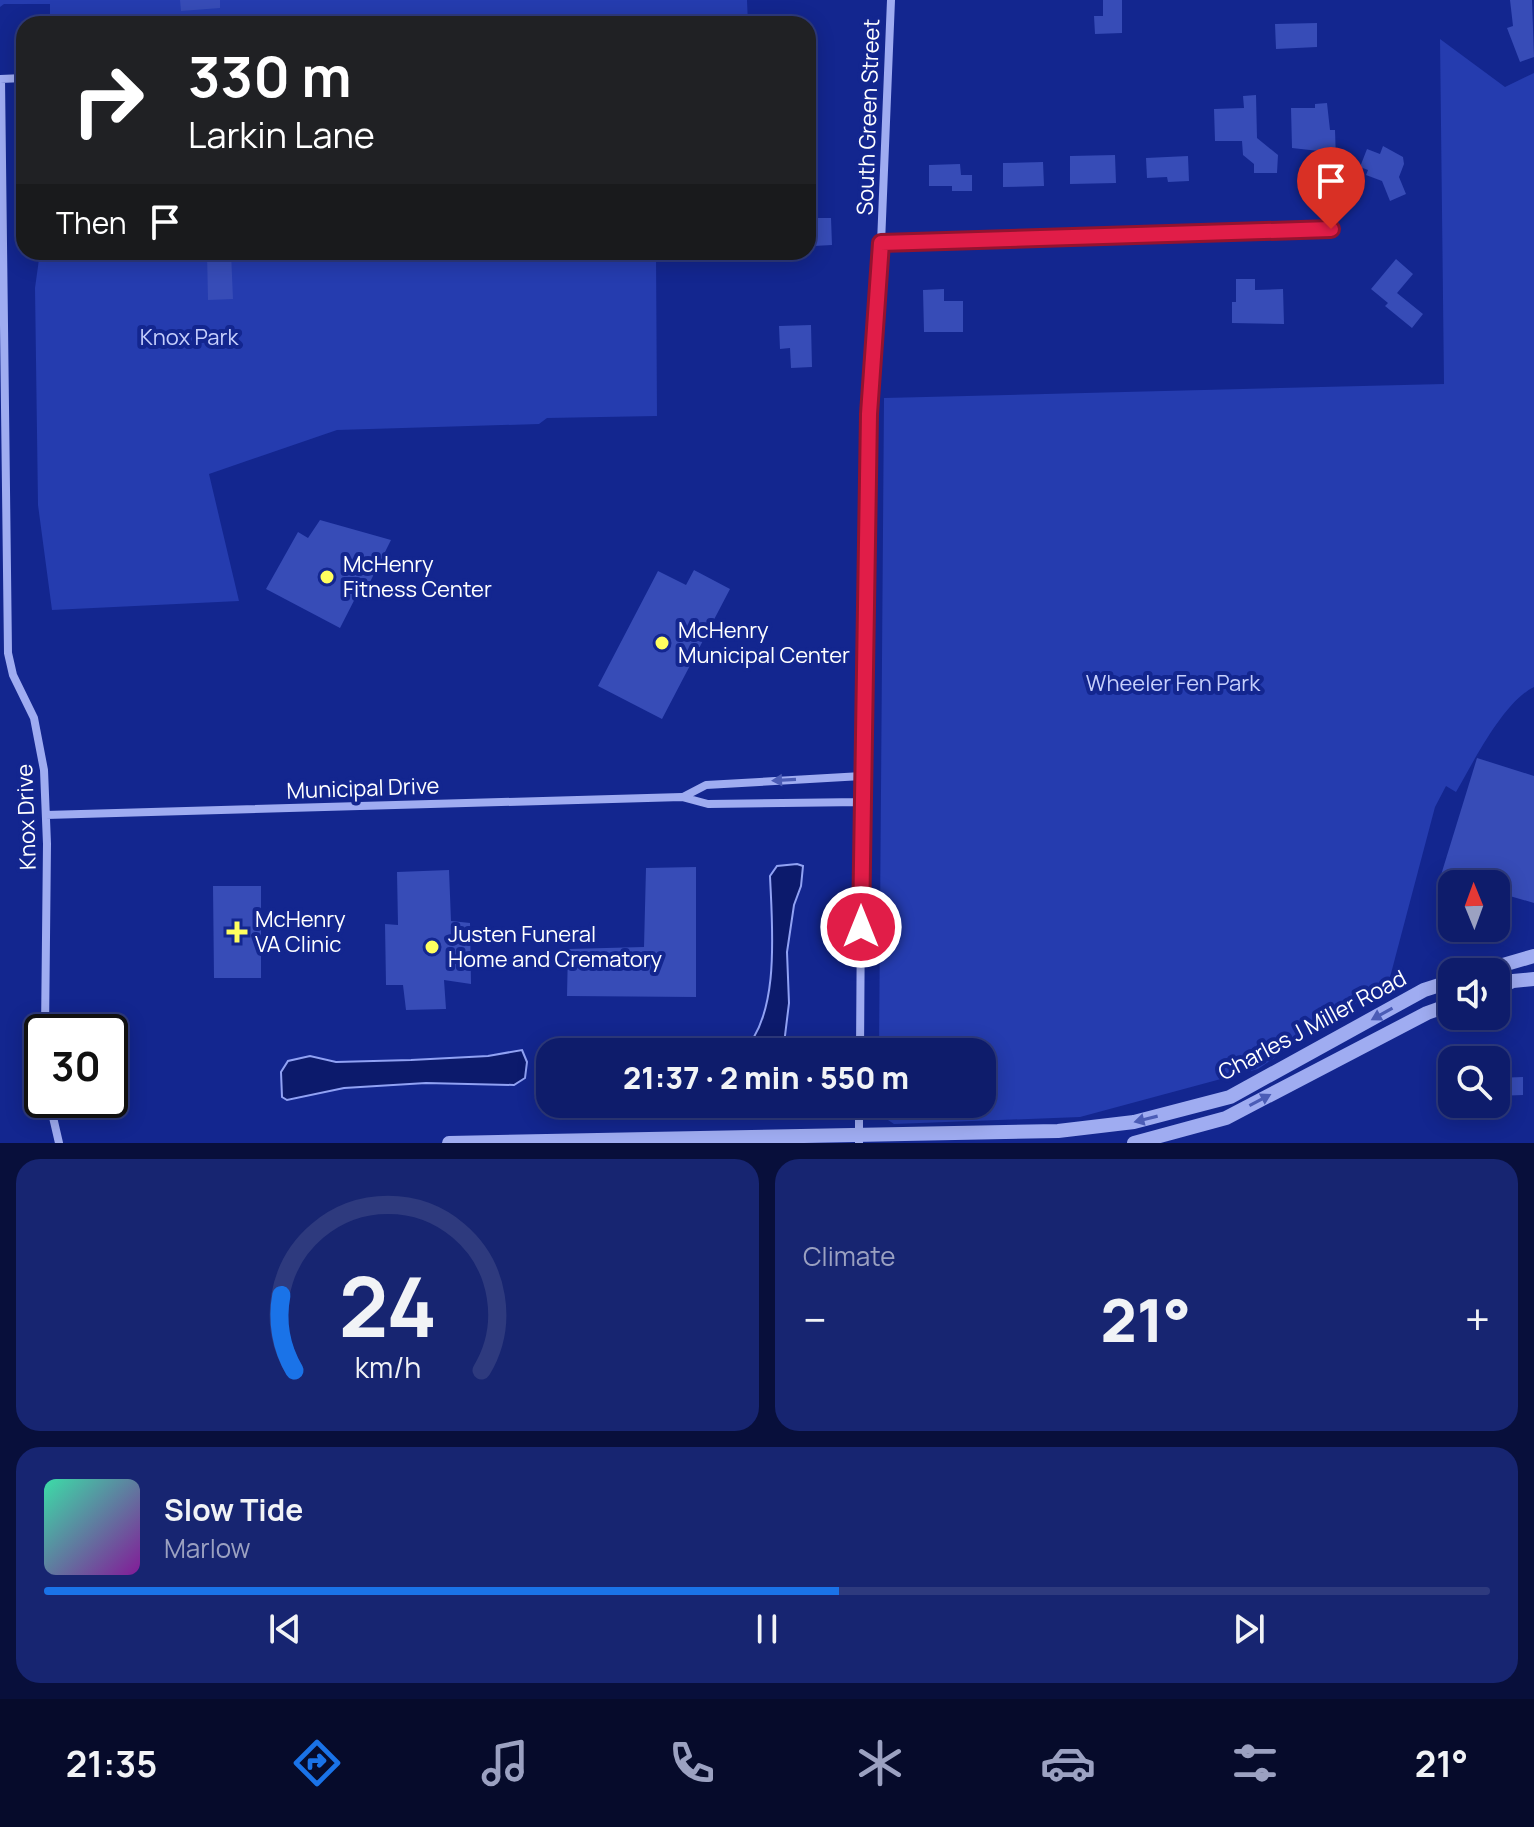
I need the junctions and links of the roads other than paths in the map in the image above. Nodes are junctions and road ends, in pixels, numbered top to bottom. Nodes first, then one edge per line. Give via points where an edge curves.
1 (891, 0) edge
2 (1, 79) edge
3 (1331, 229) dead end
4 (881, 243) junction
5 (0, 666) edge
6 (10, 666) junction
7 (862, 776) junction
8 (682, 797) junction
9 (862, 802) junction
10 (46, 815) junction
11 (1534, 956) edge
12 (1510, 963) edge
13 (1534, 979) edge
14 (1510, 982) edge
15 (1438, 986) edge
16 (1438, 1009) edge
17 (45, 1014) edge
18 (860, 1038) edge
19 (53, 1118) edge
20 (859, 1138) edge
21 (59, 1143) edge
22 (449, 1143) edge
23 (1134, 1143) edge

1 - 4 street, South Green Street
2 - 6 street, Knox Drive
3 - 4 street
4 - 7 street, South Green Street via 869,414
5 - 6 street
6 - 10 street, Knox Drive via 38,736
7 -> 8 street, Municipal Drive via 706,785
7 - 9 street, South Green Street
8 - 9 street, Municipal Drive via 708,804
8 - 10 street, Municipal Drive
9 - 18 street, South Green Street
10 - 17 street, Knox Drive
11 - 12 street
13 - 14 street
15 -> 20 street, Charles J Miller Road via 1230,1097 1134,1122 1058,1131
23 -> 16 street, Charles J Miller Road via 1226,1118
19 - 21 street
20 - 22 street, Charles J Miller Road

